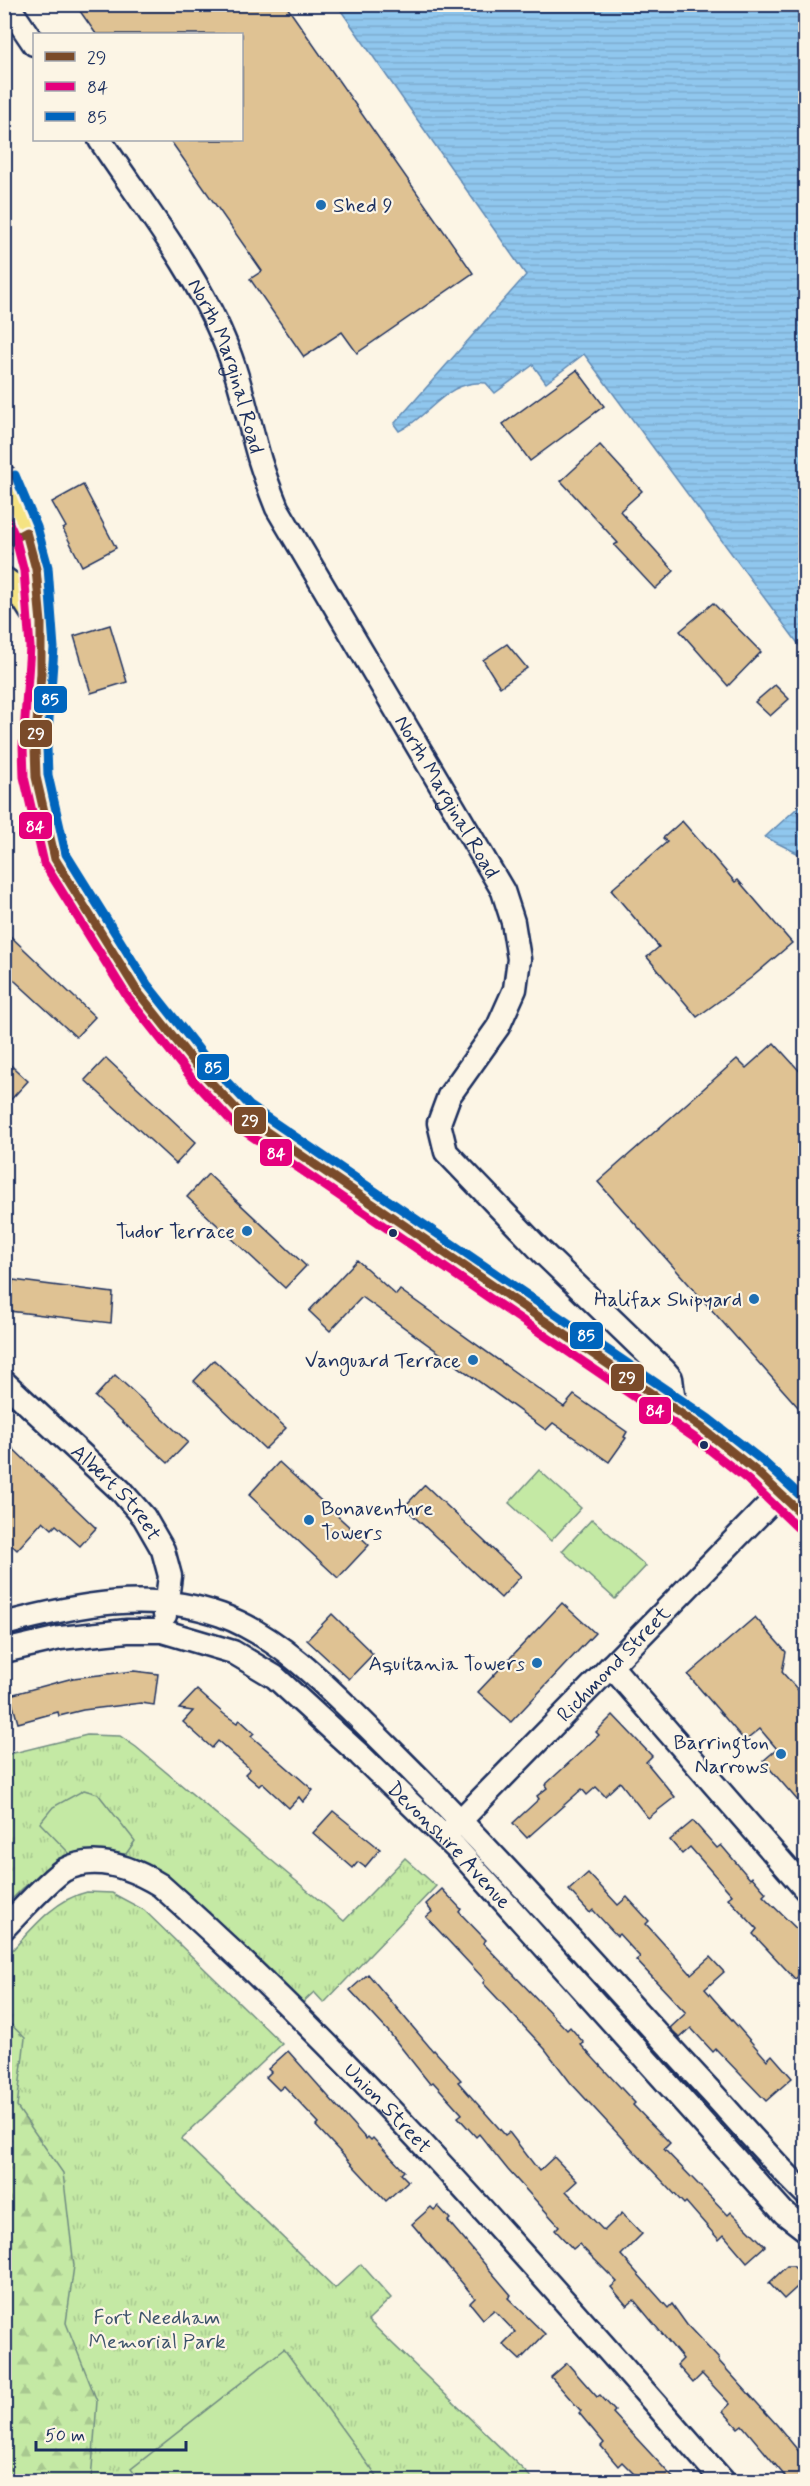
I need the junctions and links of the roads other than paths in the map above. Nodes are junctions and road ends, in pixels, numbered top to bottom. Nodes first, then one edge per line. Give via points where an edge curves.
1 (6, 4) edge
2 (33, 43) edge
3 (101, 141) edge
4 (4, 480) edge
5 (15, 538) edge
6 (4, 582) edge
7 (41, 622) junction
8 (4, 1382) edge
9 (675, 1410) junction
10 (781, 1492) junction
11 (806, 1519) edge
12 (168, 1602) junction
13 (4, 1623) edge
14 (162, 1630) junction
15 (4, 1651) edge
16 (611, 1666) junction
17 (462, 1820) junction
18 (445, 1836) junction
19 (806, 1890) edge
20 (4, 1928) edge
21 (805, 2193) edge
22 (784, 2213) junction
23 (806, 2230) edge
24 (724, 2481) edge

1 - 2 street
3 - 9 street, North Marginal Road via 194,281 219,329 277,508 503,891 519,959 515,989 498,1027 449,1096 439,1123 446,1152 664,1370 671,1378
4 - 5 main road
5 - 7 main road via 36,569
6 - 7 main road via 26,598
7 - 9 main road via 36,777 55,859 137,992 202,1074 242,1115
8 - 12 street, Albert Street via 144,1517 163,1550 170,1576
9 - 10 main road
10 - 11 main road
10 - 16 street, Richmond Street
12 - 13 street, Devonshire Avenue via 121,1600
12 - 14 street, Albert Street
12 - 17 street, Devonshire Avenue via 221,1615 271,1638
14 - 15 street, Devonshire Avenue via 60,1638
14 - 18 street, Devonshire Avenue via 233,1652 275,1677
16 - 17 street, Richmond Street
16 - 19 street
17 - 18 street, Richmond Street
17 - 21 street, Devonshire Avenue
18 - 22 street, Devonshire Avenue
20 - 24 street, Union Street via 64,1870 93,1862 116,1865 160,1885 285,2002 412,2132
21 - 22 street
22 - 23 street, Devonshire Avenue

